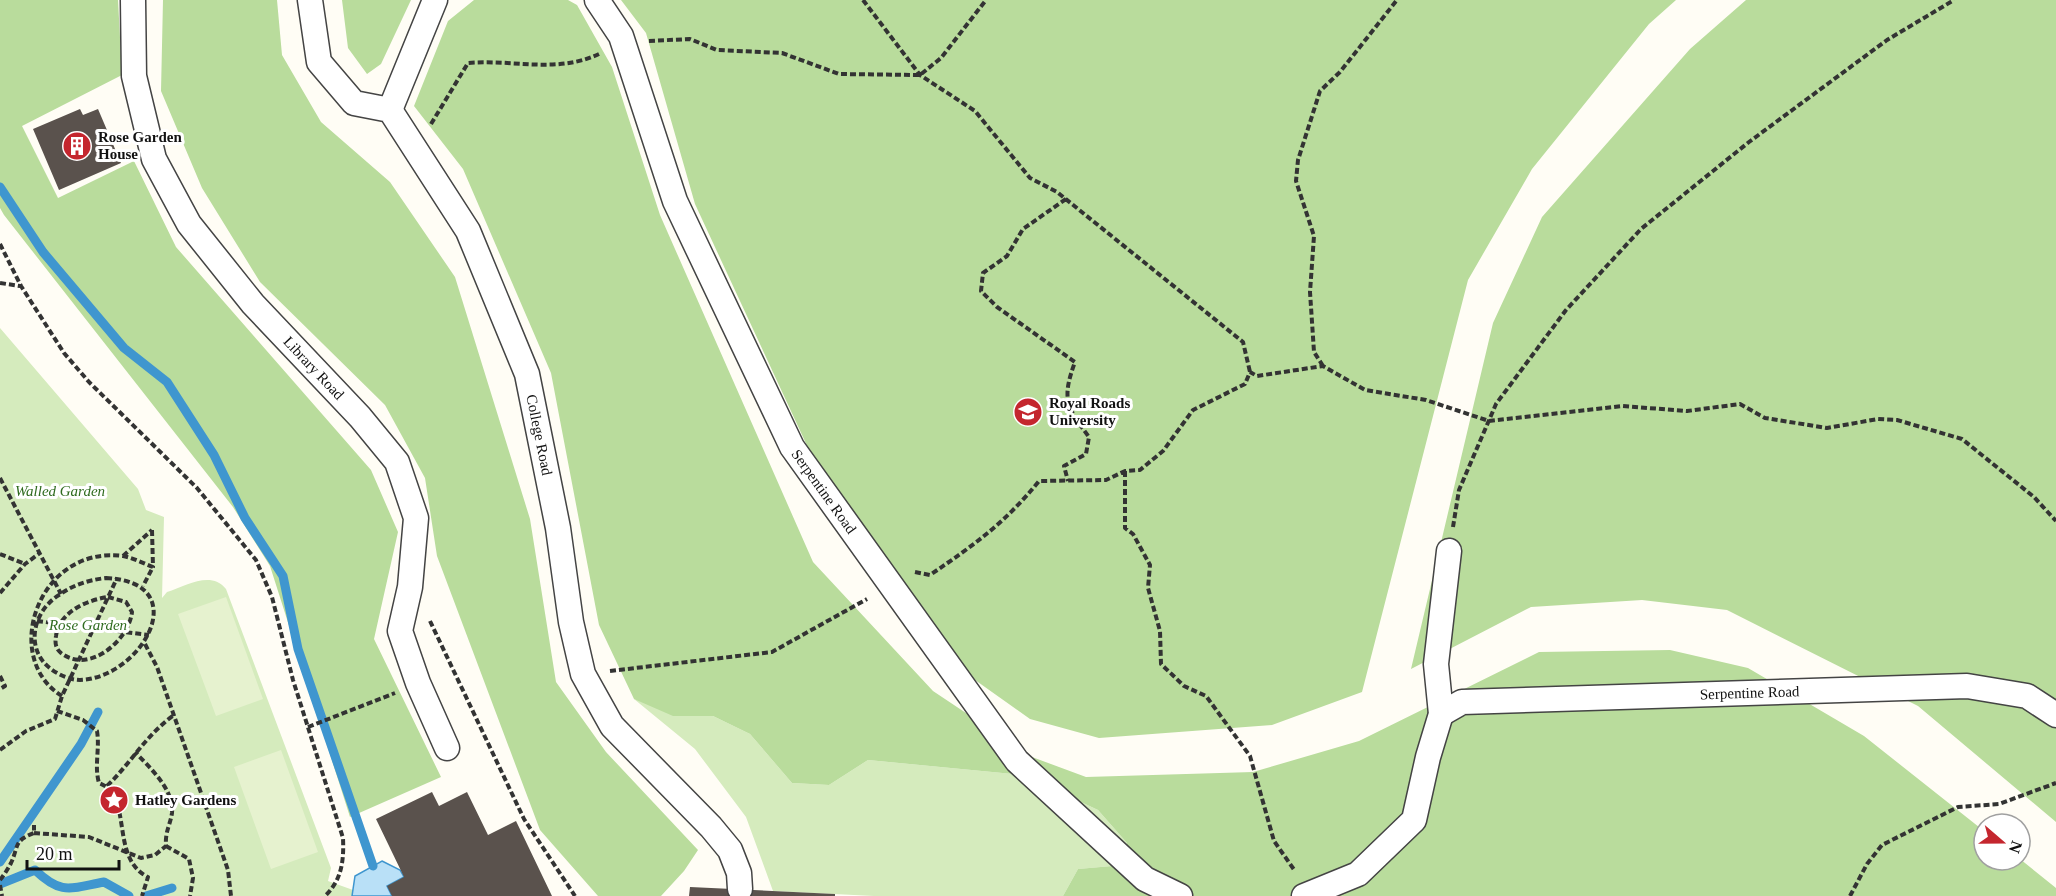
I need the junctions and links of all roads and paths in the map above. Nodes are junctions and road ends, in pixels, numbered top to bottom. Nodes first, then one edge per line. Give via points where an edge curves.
1 (133, 0) edge
2 (310, 0) edge
3 (435, 0) edge
4 (597, 0) edge
5 (863, 0) edge
6 (986, 0) edge
7 (1397, 0) edge
8 (1954, 0) edge
9 (623, 42) junction
10 (920, 75) junction
11 (390, 110) junction
12 (416, 148) junction
13 (1066, 199) junction
14 (0, 244) edge
15 (0, 283) edge
16 (21, 286) junction
17 (1323, 366) junction
18 (1250, 372) junction
19 (1489, 421) junction
20 (1125, 471) junction
21 (0, 478) edge
22 (1068, 481) junction
23 (2056, 521) edge
24 (1449, 551) joint
25 (40, 553) junction
26 (0, 555) edge
27 (123, 556) junction
28 (25, 564) junction
29 (153, 567) junction
30 (51, 575) junction
31 (117, 578) junction
32 (43, 581) dead end
33 (891, 585) junction
34 (143, 586) junction
35 (410, 587) junction
36 (0, 593) edge
37 (61, 594) junction
38 (108, 597) junction
39 (38, 621) junction
40 (60, 623) junction
41 (94, 628) junction
42 (127, 632) junction
43 (149, 635) junction
44 (145, 644) junction
45 (79, 659) junction
46 (583, 674) junction
47 (0, 676) edge
48 (70, 678) junction
49 (0, 689) edge
50 (45, 689) dead end
51 (62, 696) junction
52 (381, 698) dead end
53 (57, 711) junction
54 (1441, 714) junction
55 (174, 715) junction
56 (2056, 715) edge
57 (308, 727) junction
58 (447, 748) dead end
59 (0, 750) edge
60 (135, 752) junction
61 (2056, 783) edge
62 (107, 786) junction
63 (34, 825) dead end
64 (34, 833) junction
65 (166, 846) junction
66 (129, 852) junction
67 (0, 883) edge
68 (740, 890) dead end
69 (1, 895) edge
70 (1308, 895) edge
71 (141, 896) edge
72 (190, 896) edge
73 (231, 896) edge
74 (326, 896) edge
75 (575, 896) edge
76 (1180, 896) edge
77 (1850, 896) edge

1 - 35 street, Library Road via 134,76 154,159 189,224 254,304 397,462 416,518
2 - 11 street via 319,62 354,103
3 - 11 street
4 - 9 street, Serpentine Road
5 - 10 path
6 - 10 path via 941,58
7 - 17 path via 1320,91 1298,160 1296,182 1314,236 1310,292 1314,352
8 - 19 path via 1887,40 1749,142 1641,229 1566,310 1496,404
9 - 10 path via 690,39 717,50 782,53 839,74
9 - 12 path via 582,62 558,66 468,63
9 - 33 street, Serpentine Road via 675,201 792,447
10 - 13 path via 975,111 1030,178
11 - 12 street, College Road
12 - 46 street, College Road via 468,231 527,374
13 - 18 path via 1243,342
13 - 22 path via 1023,229 1006,256 983,273 981,291 997,307 1075,362 1069,378 1068,409 1089,437 1086,454 1064,466
14 - 16 path
15 - 16 path
16 - 57 path via 64,353 197,488 256,560 272,597
17 - 18 path via 1257,376
17 - 19 path via 1365,390 1426,400
18 - 20 path via 1245,384 1193,410 1163,452 1140,470
19 - 23 path via 1622,406 1687,411 1740,404 1765,418 1827,428 1878,419 1897,420 1962,439 2034,497
19 - 24 path via 1459,490
20 - 22 path via 1106,480
20 - 70 path via 1125,528 1133,534 1150,565 1148,588 1160,631 1161,664 1184,686 1206,696 1250,756 1274,842
21 - 25 path
22 - 33 path via 1039,481 985,538 930,574 912,572
24 - 54 street via 1436,664
25 - 28 path
25 - 30 path
26 - 28 path
27 - 29 path
27 - 29 path via 152,530
27 - 30 path via 69,564
28 - 36 path
29 - 34 path
30 - 32 path
30 - 37 path
31 - 34 path
31 - 37 path via 90,580
31 - 38 path
33 - 46 path via 772,652
33 - 76 street, Serpentine Road via 1017,761 1145,879
34 - 43 path via 152,604
35 - 58 street, Library Road via 400,632
35 - 75 path via 435,628 524,819
37 - 39 path via 45,608
38 - 40 path via 88,601
38 - 41 path
38 - 42 path via 130,606
39 - 40 path
39 - 48 path via 34,636 40,658
40 - 41 path
40 - 45 path via 56,647 61,653
41 - 42 path
41 - 45 path
42 - 43 path
42 - 45 path via 106,651
43 - 44 path
44 - 48 path via 110,671 81,680
44 - 55 path
45 - 48 path
46 - 68 street, College Road via 612,726 729,850 739,873
47 - 49 path via 5,686
48 - 51 path
50 - 51 path
51 - 53 path
52 - 57 path
53 - 59 path via 55,719 26,731
53 - 62 path via 83,720 97,731 96,773 99,783
54 - 56 street, Serpentine Road via 1462,702 1967,686 2027,696
54 - 70 street via 1414,820 1358,874
55 - 60 path
55 - 73 path via 228,870
57 - 74 path via 344,838 344,861
60 - 62 path via 125,769
60 - 65 path via 160,780 170,800 172,813 165,831
61 - 77 path via 1999,804 1958,807 1882,845
62 - 66 path via 120,812 120,832
63 - 64 path
64 - 66 path via 89,837
64 - 67 path via 21,838
65 - 66 path via 147,858
65 - 72 path via 189,859 193,878
66 - 71 path via 135,869 148,878
67 - 69 path

